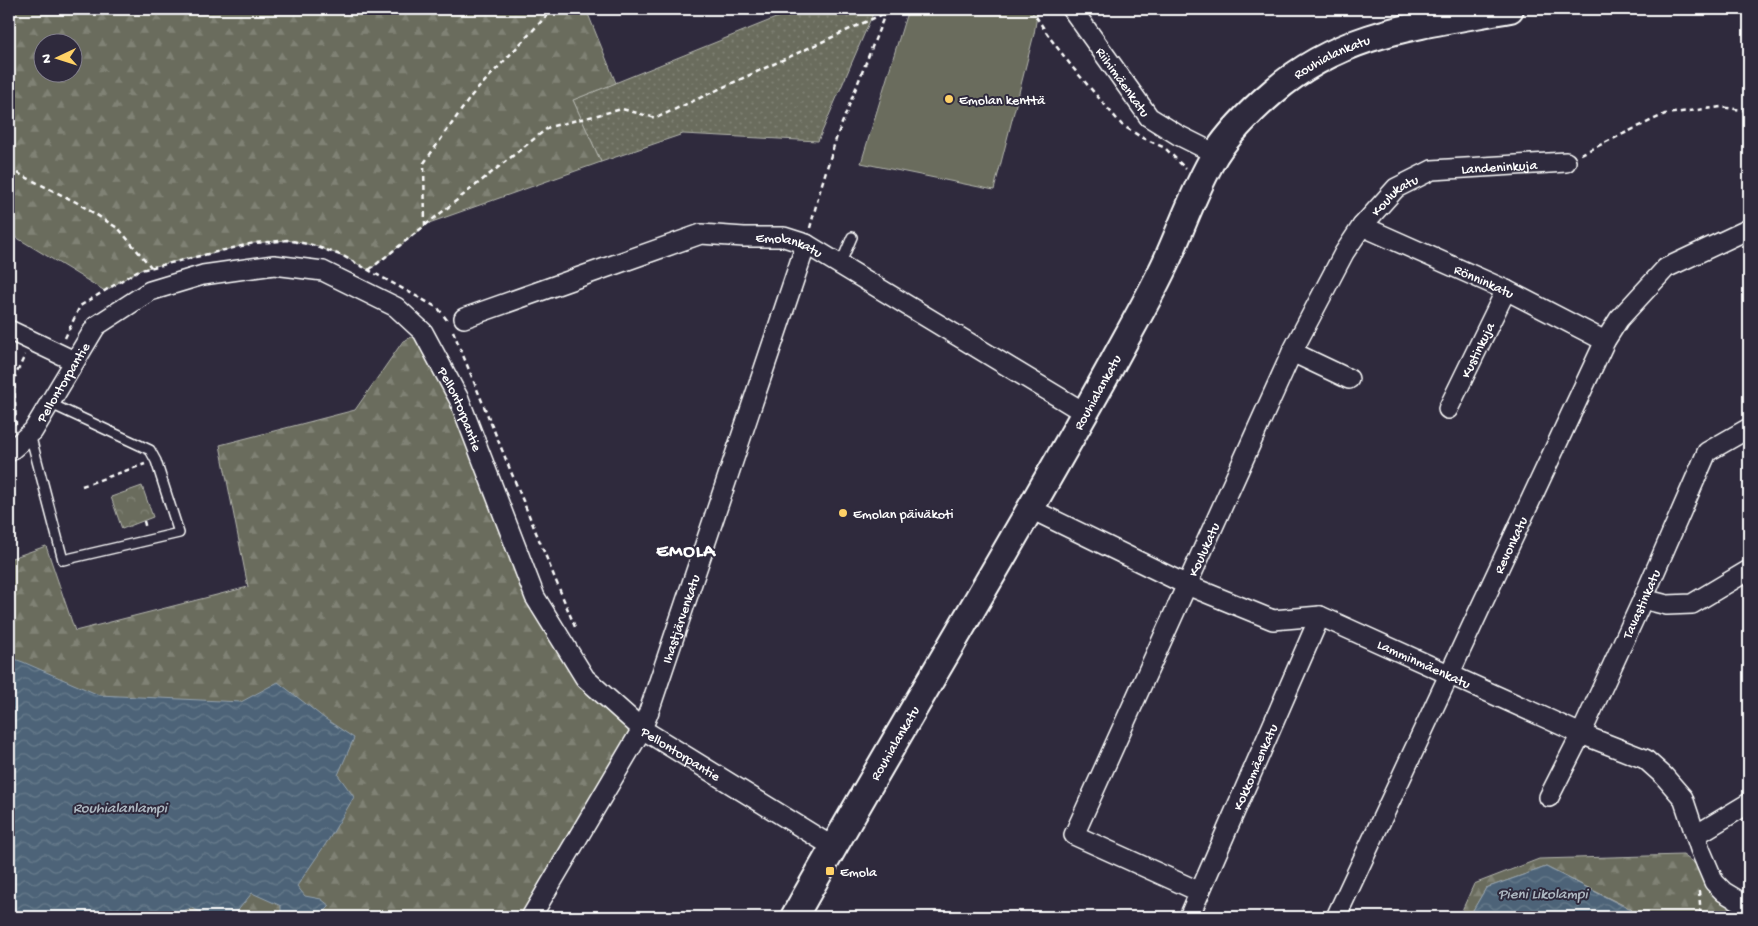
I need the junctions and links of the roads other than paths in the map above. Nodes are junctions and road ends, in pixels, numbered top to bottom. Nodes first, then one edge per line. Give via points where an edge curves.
1 (1072, 9) edge
2 (1510, 9) edge
3 (1216, 154) junction
4 (1566, 162) road end
5 (1432, 170) joint
6 (1362, 226) junction
7 (1749, 229) edge
8 (852, 237) dead end
9 (806, 244) junction
10 (840, 265) junction
11 (1506, 290) junction
12 (464, 318) dead end
13 (9, 330) edge
14 (1605, 341) junction
15 (1292, 352) junction
16 (66, 357) junction
17 (1349, 379) dead end
18 (49, 403) junction
19 (1448, 409) dead end
20 (1085, 413) junction
21 (1749, 428) edge
22 (20, 443) edge
23 (1031, 509) junction
24 (1749, 570) edge
25 (1187, 585) junction
26 (1643, 599) junction
27 (1320, 616) junction
28 (1449, 674) junction
29 (642, 728) junction
30 (1580, 734) junction
31 (1549, 797) dead end
32 (1749, 803) edge
33 (1696, 835) junction
34 (833, 848) junction
35 (1200, 892) junction
36 (1749, 907) edge
37 (531, 917) edge
38 (794, 917) edge
39 (1189, 917) edge
40 (1336, 917) edge

1 - 3 street, Riihimäenkatu via 1149,117
2 - 3 street, Rouhialankatu via 1389,32 1327,55 1271,93 1233,131
3 - 20 street, Rouhialankatu via 1153,290
4 - 5 street, Landeninkuja
5 - 6 street, Koulukatu via 1396,188
6 - 11 street, Rönninkatu
6 - 15 street, Koulukatu via 1344,253
7 - 14 street, Revonkatu via 1666,268 1619,319
8 - 10 lane
9 - 10 street, Emolankatu
9 - 12 street, Emolankatu via 784,237 701,234
9 - 29 street, Ihastjärvenkatu
10 - 20 street, Emolankatu
11 - 14 street, Rönninkatu
11 - 19 street, Kustinkuja
13 - 16 street
14 - 28 street, Revonkatu
15 - 17 street
15 - 25 street, Koulukatu
16 - 18 street, Pellontorpantie
16 - 29 street, Pellontorpantie via 96,326 150,291 203,275 274,265 323,270 396,307 423,332 459,398 535,596 585,678
18 - 22 street, Pellontorpantie via 33,431
18 - 22 lane via 150,450 180,533 63,560
20 - 23 street, Rouhialankatu
21 - 26 street, Tavastinkatu via 1707,452
23 - 25 street, Lamminmäenkatu
23 - 34 street, Rouhialankatu
24 - 26 street via 1692,604 1667,605
25 - 27 street, Lamminmäenkatu via 1273,620
25 - 35 street, Koulukatu via 1074,835
26 - 30 street, Tavastinkatu
27 - 28 street, Lamminmäenkatu
27 - 35 street, Kokkomäenkatu
28 - 30 street, Lamminmäenkatu
28 - 40 street, Revonkatu
29 - 34 street, Pellontorpantie
29 - 37 street, Ihastjärvenkatu
30 - 31 street, Tavastinkatu
30 - 33 street, Lamminmäenkatu via 1644,759 1664,776 1683,798
32 - 33 street
33 - 36 street, Lamminmäenkatu via 1714,882
34 - 38 street, Rouhialankatu
35 - 39 street, Kokkomäenkatu

